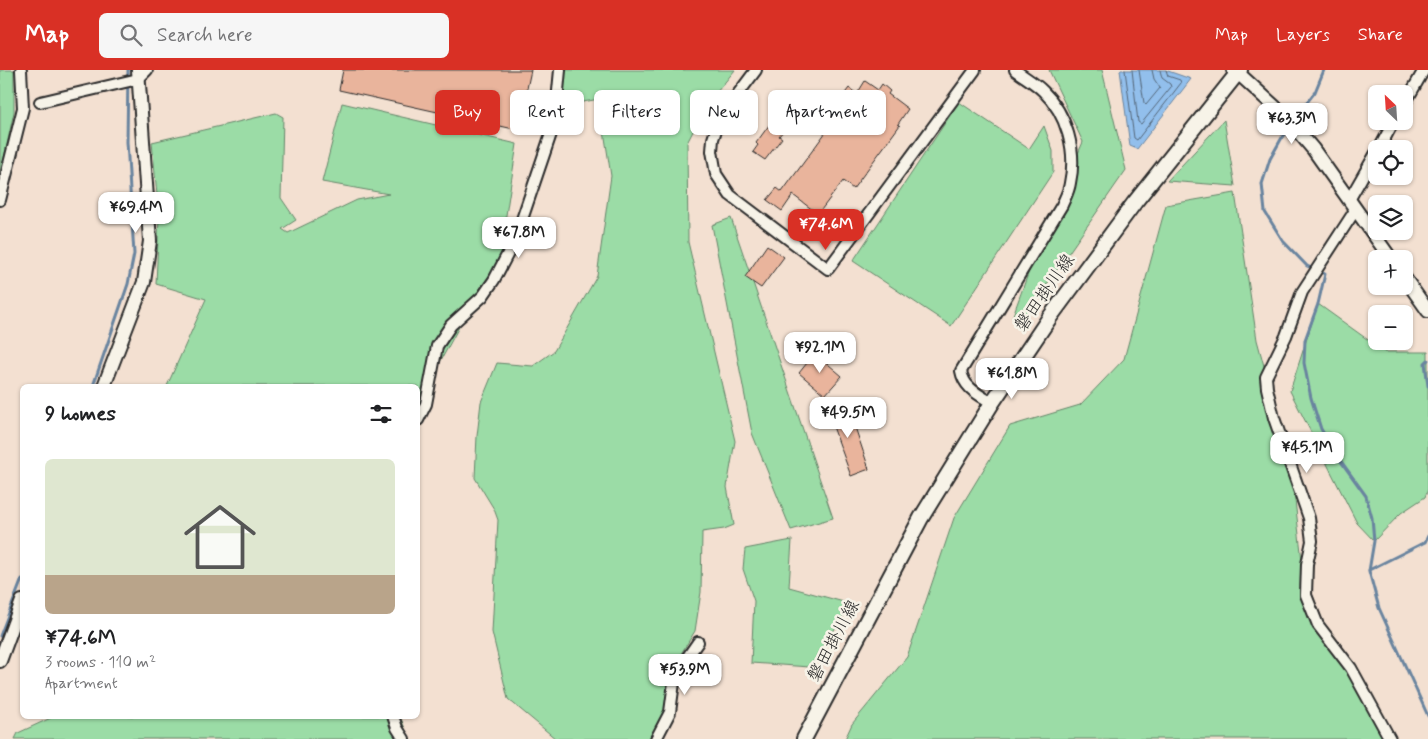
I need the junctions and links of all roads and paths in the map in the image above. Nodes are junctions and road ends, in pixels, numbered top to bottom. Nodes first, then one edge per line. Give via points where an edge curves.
1 (21, 70) edge
2 (147, 70) edge
3 (560, 70) edge
4 (756, 70) edge
5 (974, 70) edge
6 (1015, 70) edge
7 (1424, 70) edge
8 (1237, 71) edge
9 (138, 75) edge
10 (1413, 89) edge
11 (40, 102) dead end
12 (1368, 170) edge
13 (0, 200) edge
14 (1352, 205) junction
15 (1384, 250) edge
16 (1413, 290) edge
17 (1428, 311) edge
18 (105, 384) edge
19 (992, 403) junction
20 (420, 416) edge
21 (20, 607) edge
22 (698, 642) dead end
23 (0, 661) edge
24 (394, 719) edge
25 (404, 739) edge
26 (656, 739) edge
27 (804, 739) edge
28 (1390, 739) edge

1 - 13 street via 23,108
2 - 9 street
3 - 20 street via 555,122 515,240 483,296 451,325 437,346 426,404
4 - 5 street via 717,127 712,151 716,174 730,195 828,269
6 - 19 street via 1042,89 1061,115 1068,130 1072,164 1070,184 1062,205 960,371 969,389
7 - 10 street
8 - 14 street via 1308,142
8 - 19 main road, 磐田掛川線 via 1129,209
9 - 11 street
9 - 18 street via 150,241 144,282
12 - 14 street
14 - 15 street
14 - 28 street via 1302,292 1286,336 1266,376 1274,418 1309,518 1312,541 1306,595 1318,625 1351,668
16 - 17 street
19 - 27 main road, 磐田掛川線 via 921,518
21 - 23 street
22 - 26 street via 675,675 670,712
24 - 25 street

